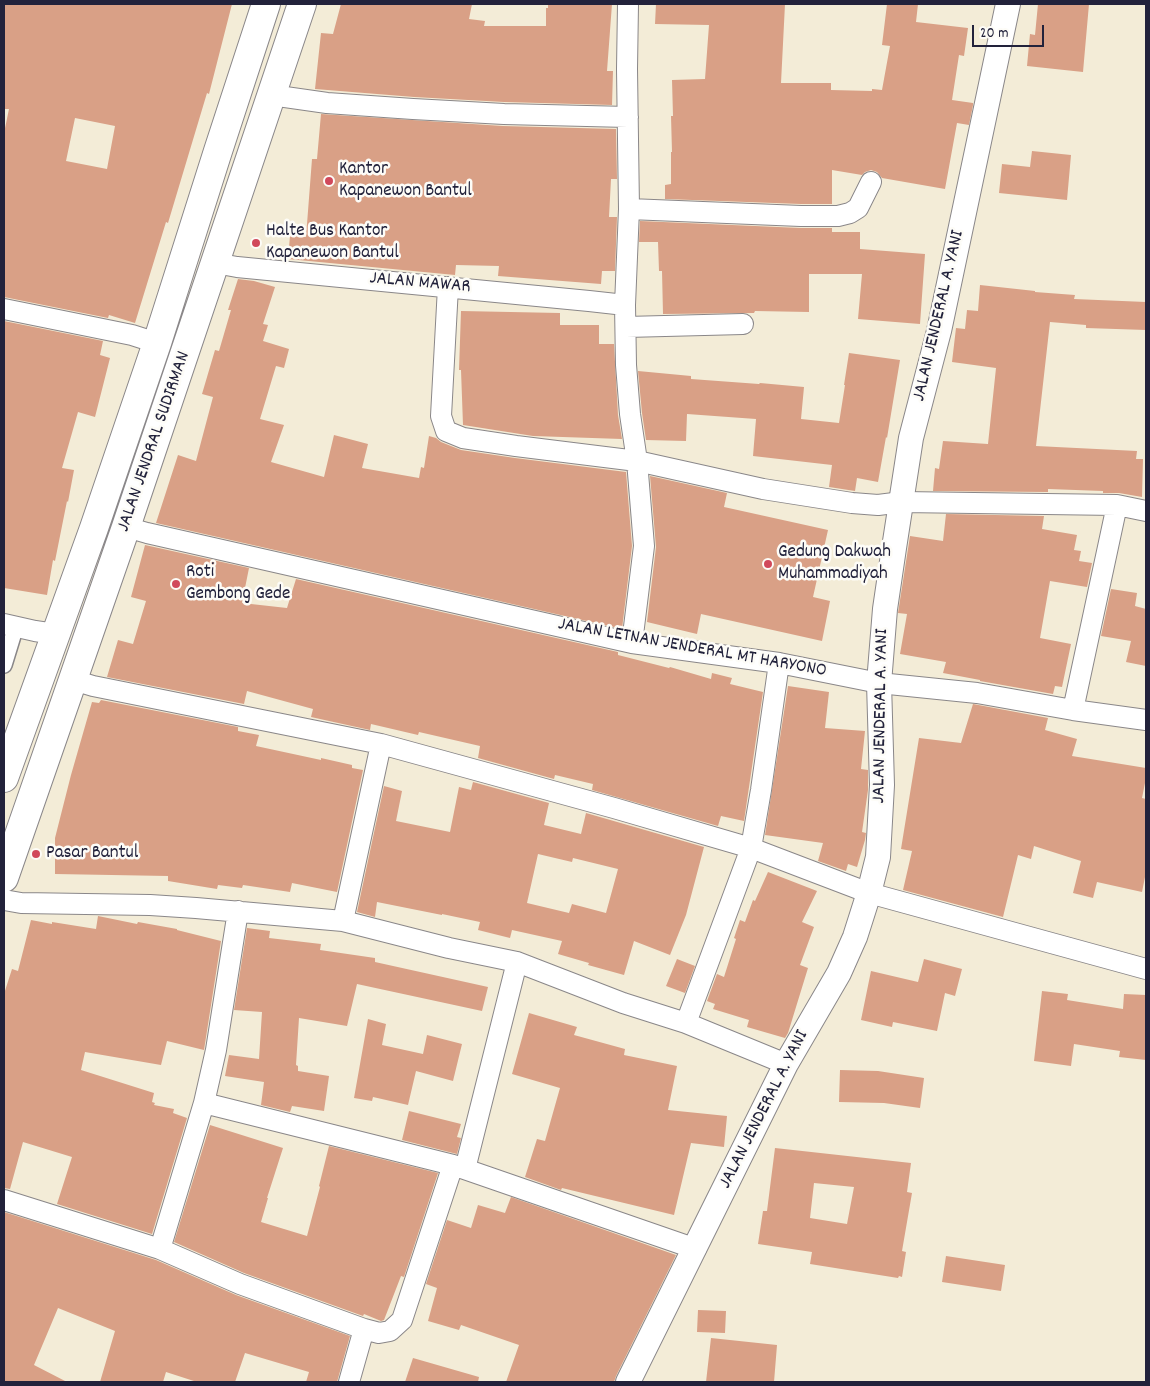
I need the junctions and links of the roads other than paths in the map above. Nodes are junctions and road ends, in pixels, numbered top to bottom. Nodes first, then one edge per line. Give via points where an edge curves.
1 (266, 4) edge
2 (302, 4) edge
3 (628, 4) edge
4 (1008, 4) edge
5 (271, 95) junction
6 (628, 117) junction
7 (871, 182) dead end
8 (629, 209) junction
9 (215, 263) junction
10 (448, 287) junction
11 (625, 305) junction
12 (4, 309) edge
13 (743, 324) dead end
14 (626, 327) junction
15 (157, 343) junction
16 (637, 461) junction
17 (902, 502) junction
18 (1117, 505) junction
19 (1146, 512) edge
20 (126, 527) junction
21 (10, 625) edge
22 (56, 634) junction
23 (632, 643) junction
24 (779, 663) junction
25 (4, 665) edge
26 (73, 680) junction
27 (879, 683) junction
28 (1073, 710) junction
29 (1146, 720) edge
30 (381, 744) junction
31 (4, 778) edge
32 (752, 848) junction
33 (4, 878) edge
34 (869, 893) junction
35 (4, 900) edge
36 (238, 911) junction
37 (343, 921) junction
38 (517, 962) junction
39 (1146, 969) edge
40 (686, 1023) junction
41 (786, 1064) junction
42 (204, 1103) junction
43 (459, 1167) junction
44 (4, 1200) edge
45 (160, 1249) junction
46 (696, 1249) junction
47 (364, 1329) junction
48 (349, 1382) edge
49 (628, 1382) edge

1 - 15 main road, JALAN JENDRAL SUDIRMAN
2 - 5 main road, JALAN JENDRAL SUDIRMAN
3 - 6 street
4 - 17 street, JALAN JENDERAL A. YANI via 939,331 912,438
5 - 6 street via 413,109
5 - 9 main road, JALAN JENDRAL SUDIRMAN
6 - 8 street
7 - 8 street via 858,208 838,216
8 - 11 street
9 - 10 street, JALAN MAWAR
9 - 20 main road, JALAN JENDRAL SUDIRMAN
10 - 11 street, JALAN MAWAR
10 - 16 street via 441,416 446,431 463,438
11 - 14 street
12 - 15 street
13 - 14 street
14 - 16 street via 630,414
15 - 22 main road, JALAN JENDRAL SUDIRMAN
16 - 17 street via 763,489 852,504
16 - 23 street via 644,546
17 - 18 street
17 - 27 street, JALAN JENDERAL A. YANI via 885,609
18 - 19 street
18 - 28 street
20 - 23 street, JALAN LETNAN JENDERAL MT HARYONO
20 - 26 main road, JALAN JENDRAL SUDIRMAN
21 - 22 street
21 - 25 street
22 - 31 main road, JALAN JENDRAL SUDIRMAN
23 - 24 street, JALAN LETNAN JENDERAL MT HARYONO
24 - 27 street, JALAN LETNAN JENDERAL MT HARYONO
24 - 32 street
26 - 30 street
26 - 33 main road, JALAN JENDRAL SUDIRMAN
27 - 28 street, JALAN LETNAN JENDERAL MT HARYONO
27 - 34 street, JALAN JENDERAL A. YANI via 882,785 878,857
28 - 29 street, JALAN LETNAN JENDERAL MT HARYONO
30 - 32 street
30 - 37 street
32 - 34 street
32 - 40 street
34 - 39 street
34 - 41 street, JALAN JENDERAL A. YANI via 838,973
35 - 36 street
36 - 37 street
36 - 42 street via 216,1050
37 - 38 street
38 - 40 street via 622,1003
38 - 43 street
40 - 41 street
41 - 46 street, JALAN JENDERAL A. YANI
42 - 43 street
42 - 45 street
43 - 46 street
43 - 47 street via 402,1320 390,1331 379,1333
44 - 45 street
45 - 47 street via 240,1284
46 - 49 street, JALAN JENDERAL A. YANI
47 - 48 street

